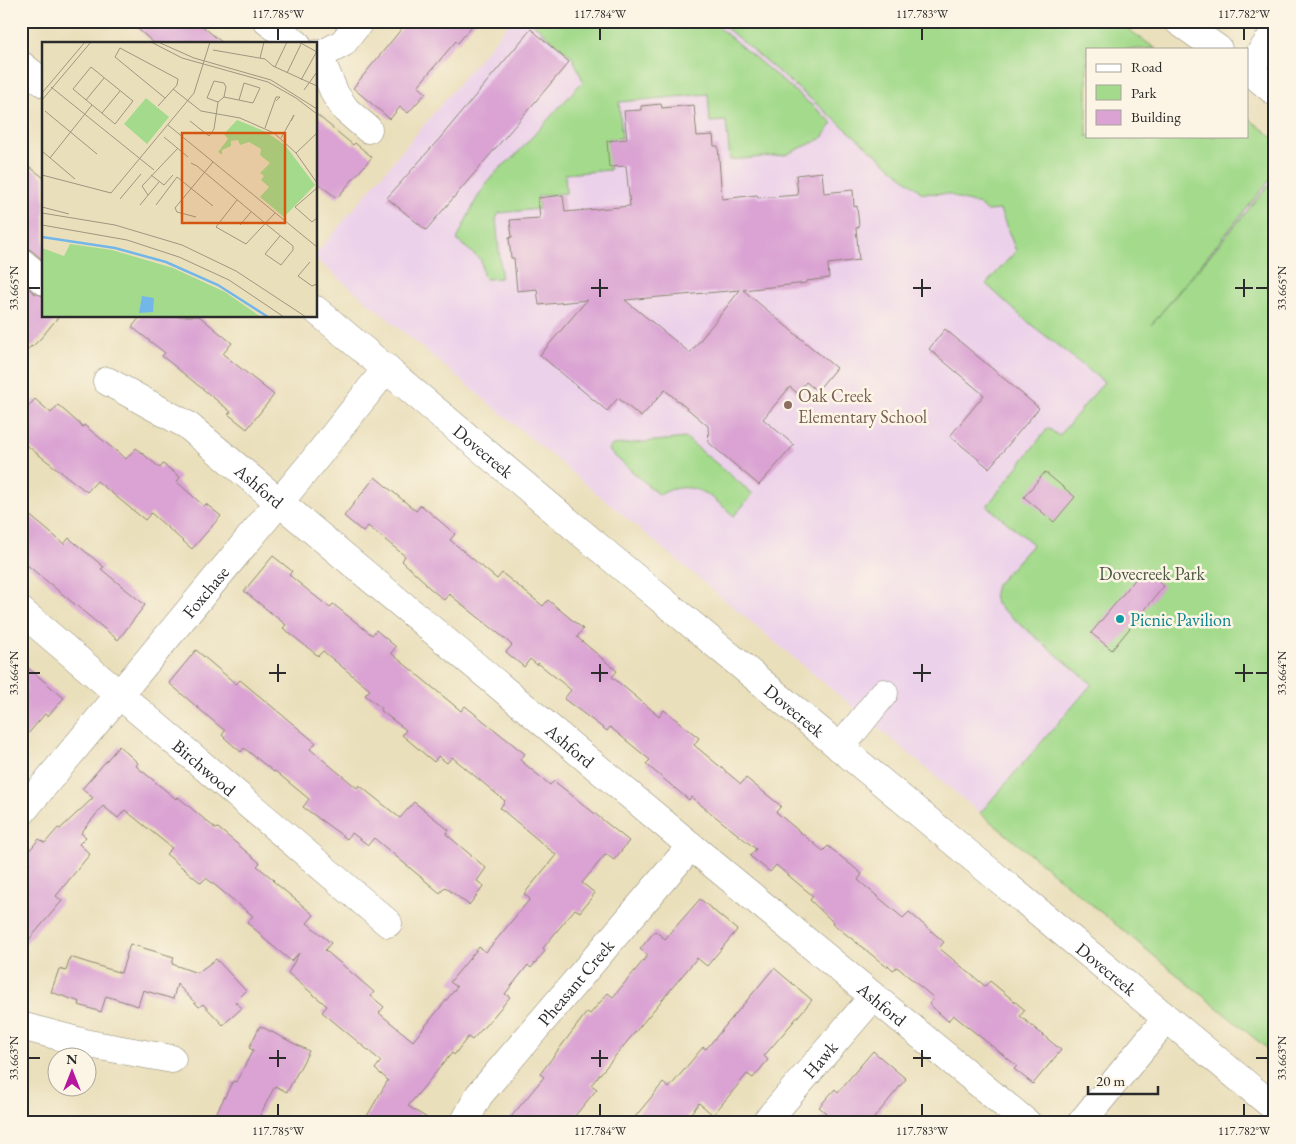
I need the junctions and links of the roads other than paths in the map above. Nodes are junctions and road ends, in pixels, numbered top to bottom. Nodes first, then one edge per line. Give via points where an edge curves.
1 (267, 21) edge
2 (360, 21) edge
3 (1178, 21) edge
4 (1275, 32) edge
5 (298, 42) edge
6 (1217, 48) edge
7 (318, 49) edge
8 (318, 64) edge
9 (21, 65) edge
10 (1248, 69) edge
11 (42, 81) edge
12 (1275, 92) edge
13 (368, 129) dead end
14 (21, 262) edge
15 (42, 279) edge
16 (318, 312) edge
17 (387, 368) junction
18 (107, 381) dead end
19 (279, 503) junction
20 (21, 610) edge
21 (120, 693) junction
22 (884, 694) dead end
23 (840, 748) junction
24 (21, 813) edge
25 (690, 846) junction
26 (388, 923) dead end
27 (873, 997) junction
28 (1166, 1019) junction
29 (21, 1026) edge
30 (172, 1059) dead end
31 (1275, 1108) edge
32 (464, 1123) edge
33 (765, 1123) edge
34 (1027, 1123) edge
35 (1080, 1123) edge

1 - 5 street
2 - 7 street via 343,43
3 - 6 street
4 - 10 street
8 - 13 street via 346,110
9 - 11 street
10 - 12 street
14 - 15 street
16 - 17 street, Dovecreek
17 - 19 street, Foxchase
17 - 23 street, Dovecreek
18 - 19 street, Ashford via 187,425
19 - 21 street, Foxchase
19 - 25 street, Ashford
20 - 21 street, Birchwood
21 - 24 street, Foxchase
21 - 26 street, Birchwood
22 - 23 street
23 - 28 street, Dovecreek
25 - 27 street, Ashford
25 - 32 street, Pheasant Creek via 479,1095
27 - 33 street, Hawk
27 - 34 street, Ashford
28 - 31 street, Dovecreek
28 - 35 street
29 - 30 street via 89,1044

